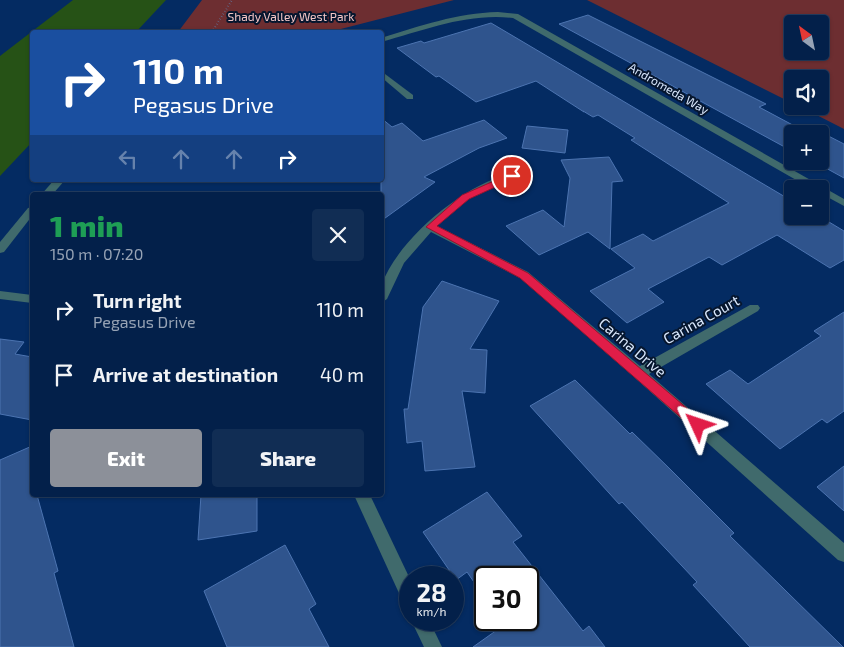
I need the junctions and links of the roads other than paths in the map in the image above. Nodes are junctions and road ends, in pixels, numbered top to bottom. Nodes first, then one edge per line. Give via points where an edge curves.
1 (384, 39) edge
2 (384, 75) edge
3 (410, 97) dead end
4 (512, 176) dead end
5 (804, 180) edge
6 (58, 182) edge
7 (49, 192) edge
8 (829, 194) edge
9 (844, 203) edge
10 (30, 212) edge
11 (430, 227) junction
12 (0, 249) edge
13 (384, 293) edge
14 (0, 295) edge
15 (30, 299) edge
16 (754, 308) dead end
17 (639, 373) junction
18 (363, 497) edge
19 (844, 554) edge
20 (399, 574) edge
21 (425, 631) edge
22 (433, 647) edge

1 - 5 street, Andromeda Way via 478,14 503,14 523,20
2 - 3 street
4 - 11 street via 465,197
6 - 7 street
8 - 9 street, Andromeda Way
10 - 12 street
11 - 13 street via 399,261
11 - 17 street, Carina Drive via 524,275
14 - 15 street
16 - 17 street, Carina Court
17 - 19 street, Carina Drive
18 - 20 street
21 - 22 street

